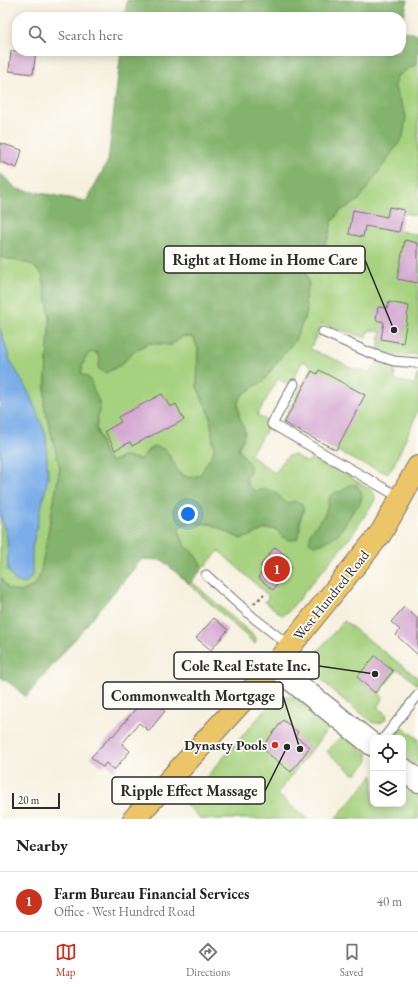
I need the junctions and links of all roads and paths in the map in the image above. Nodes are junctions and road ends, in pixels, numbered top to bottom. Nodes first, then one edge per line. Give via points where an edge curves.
1 (323, 332) dead end
2 (418, 362) edge
3 (294, 384) dead end
4 (418, 467) edge
5 (401, 498) junction
6 (206, 575) dead end
7 (290, 646) junction
8 (274, 666) junction
9 (418, 695) edge
10 (386, 735) edge
11 (370, 743) edge
12 (406, 771) edge
13 (418, 781) edge
14 (134, 819) edge

1 - 2 lane via 394,361
3 - 5 lane via 272,424
4 - 5 main road, West Hundred Road
5 - 7 main road, West Hundred Road via 382,534
6 - 7 lane
7 - 8 main road, West Hundred Road
8 - 11 street
8 - 14 main road, West Hundred Road
9 - 10 lane
12 - 13 street

